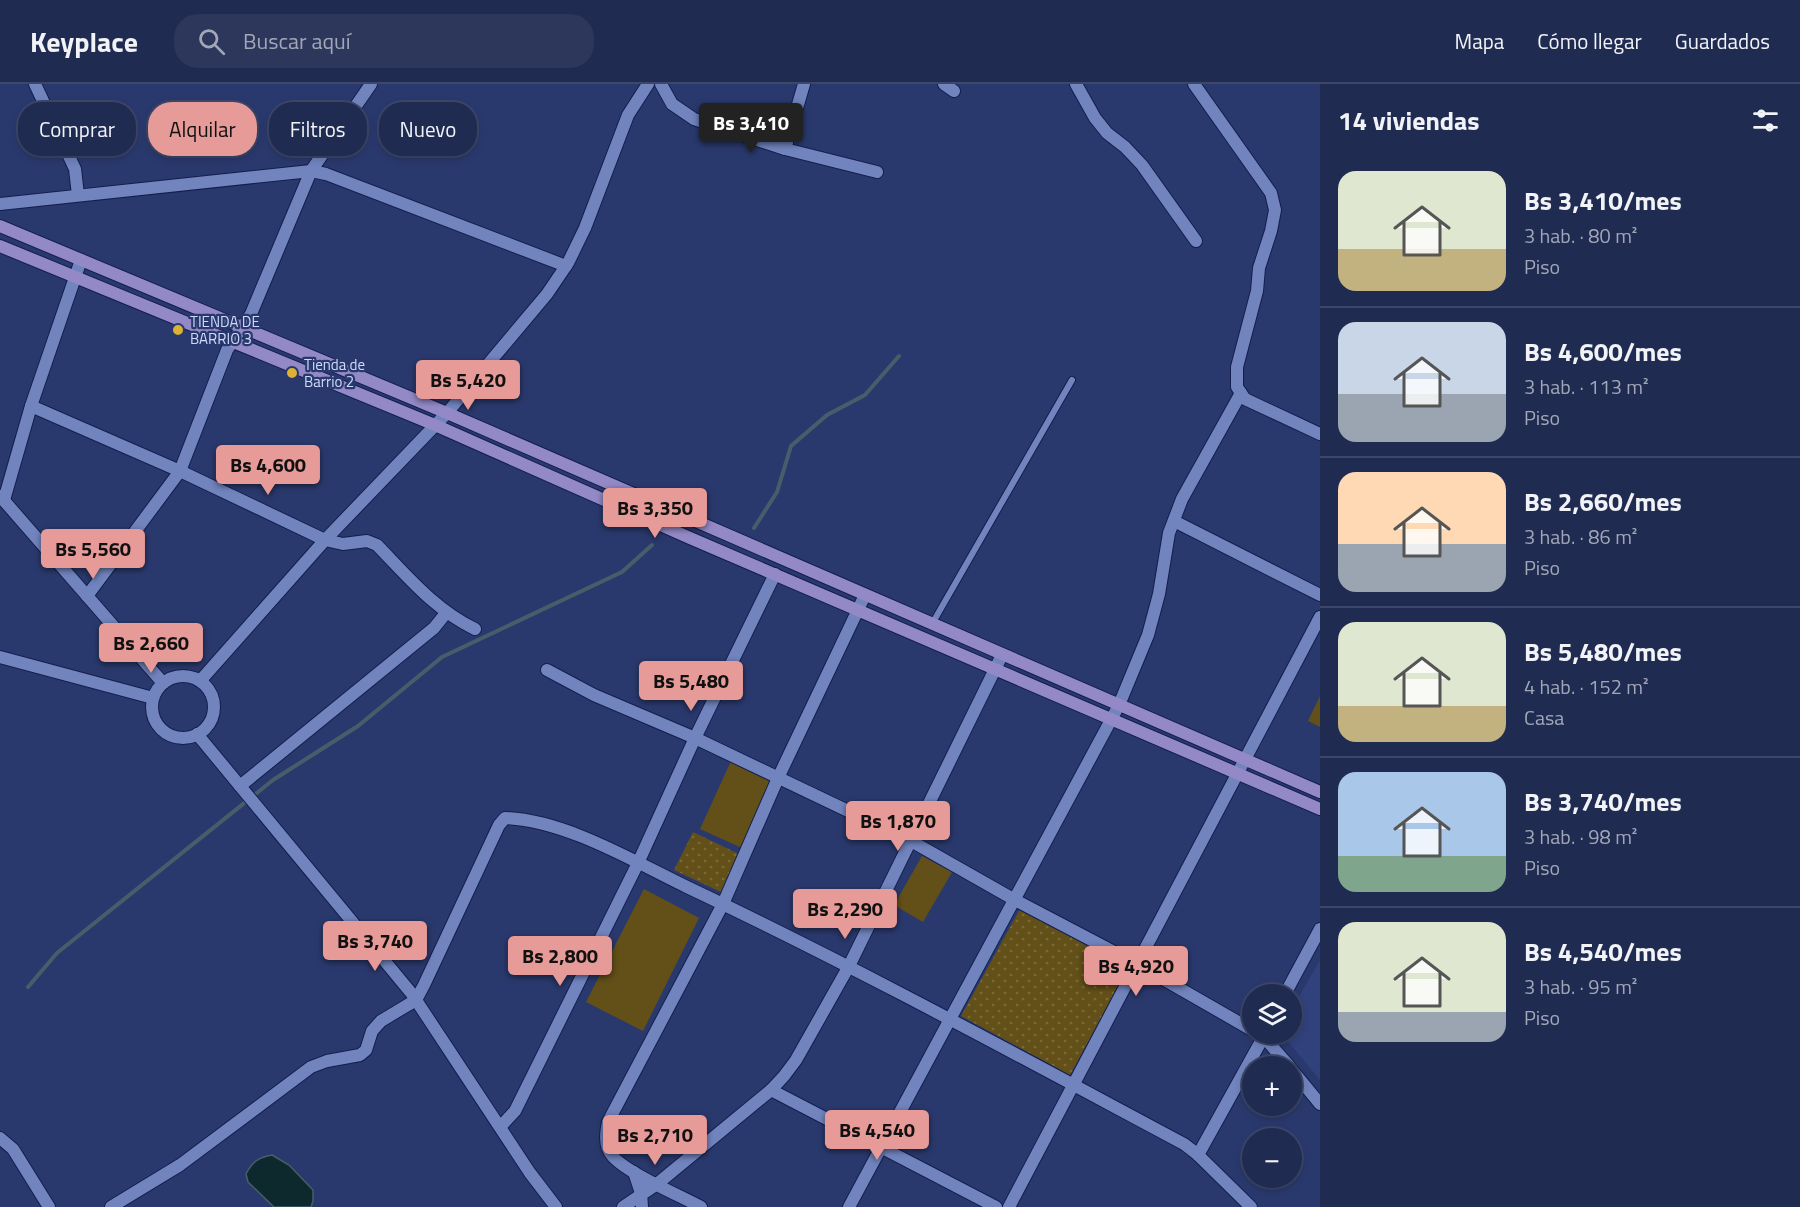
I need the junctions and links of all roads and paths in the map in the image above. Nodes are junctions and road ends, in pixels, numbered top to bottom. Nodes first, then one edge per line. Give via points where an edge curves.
1 (35, 84) edge
2 (371, 84) edge
3 (648, 84) edge
4 (661, 84) edge
5 (804, 84) edge
6 (1076, 84) edge
7 (1194, 84) edge
8 (784, 149) junction
9 (311, 171) junction
10 (877, 172) dead end
11 (78, 195) junction
12 (0, 204) edge
13 (0, 226) edge
14 (1196, 241) dead end
15 (0, 246) edge
16 (81, 260) junction
17 (566, 266) junction
18 (76, 277) junction
19 (243, 327) junction
20 (233, 342) junction
21 (1072, 380) dead end
22 (1241, 393) junction
23 (31, 406) junction
24 (447, 413) junction
25 (435, 425) junction
26 (1320, 434) edge
27 (180, 471) junction
28 (2, 498) edge
29 (1174, 521) junction
30 (326, 540) junction
31 (775, 574) junction
32 (1320, 595) edge
33 (87, 596) junction
34 (865, 596) junction
35 (857, 609) junction
36 (446, 613) junction
37 (1320, 617) edge
38 (931, 624) junction
39 (475, 629) dead end
40 (1002, 655) junction
41 (0, 657) edge
42 (994, 668) junction
43 (547, 670) dead end
44 (200, 681) junction
45 (163, 683) junction
46 (153, 698) junction
47 (1119, 705) junction
48 (1111, 720) junction
49 (197, 734) junction
50 (695, 738) junction
51 (1246, 760) junction
52 (1238, 775) junction
53 (778, 778) junction
54 (240, 786) junction
55 (1320, 792) edge
56 (1320, 809) edge
57 (911, 841) junction
58 (638, 863) junction
59 (1015, 900) junction
60 (723, 904) junction
61 (1320, 929) edge
62 (1137, 964) junction
63 (849, 966) junction
64 (1290, 984) edge
65 (416, 1000) junction
66 (949, 1020) junction
67 (1242, 1023) edge
68 (1254, 1044) edge
69 (1269, 1044) edge
70 (1280, 1056) edge
71 (1302, 1082) edge
72 (1072, 1084) junction
73 (771, 1090) junction
74 (1320, 1104) edge
75 (501, 1126) junction
76 (0, 1138) edge
77 (882, 1146) junction
78 (1198, 1155) junction
79 (634, 1172) junction
80 (657, 1184) junction
81 (641, 1193) junction
82 (49, 1207) edge
83 (111, 1207) edge
84 (556, 1207) edge
85 (623, 1207) edge
86 (642, 1207) edge
87 (701, 1207) edge
88 (849, 1207) edge
89 (996, 1207) edge
90 (1009, 1207) edge
91 (1251, 1207) edge

1 - 11 street via 75,169
2 - 9 street
3 - 17 street via 628,115 585,228
4 - 8 street via 672,104 694,119
5 - 8 street
6 - 14 street via 1095,118 1142,165
7 - 22 street via 1271,193 1275,210 1237,367 1237,387
8 - 10 street
9 - 11 street
9 - 17 street
9 - 19 street
11 - 12 street
13 - 16 street
15 - 18 street
16 - 18 street
16 - 19 street
17 - 24 street
18 - 20 street
18 - 23 street
19 - 20 street
19 - 24 street
20 - 25 street
20 - 27 street
21 - 38 lane
22 - 26 street via 1245,399
22 - 29 street via 1182,499
23 - 27 street
23 - 28 street
24 - 25 street
24 - 34 street
25 - 30 street
25 - 31 street
27 - 30 street
27 - 33 street
28 - 33 street
29 - 32 street
29 - 47 street via 1148,635
30 - 36 street via 343,544 368,541 377,545
30 - 44 street
31 - 35 street
31 - 50 street
33 - 45 street
34 - 35 street
34 - 38 street
35 - 42 street
35 - 53 street
36 - 39 street
36 - 54 street via 434,628
37 - 51 street
38 - 40 street
40 - 42 street
40 - 47 street
41 - 46 street
42 - 48 street
42 - 57 street
43 - 50 street via 594,695
44 - 45 street via 181,676
44 - 49 street via 214,704 210,722
45 - 46 street
46 - 49 street via 154,718 159,727 177,737
47 - 48 street
47 - 51 street
48 - 52 street
48 - 59 street
49 - 54 street
50 - 53 street
50 - 58 street
51 - 52 street
51 - 55 street
52 - 56 street
52 - 62 street
53 - 57 street
53 - 60 street
54 - 65 street
57 - 59 street
57 - 63 street
58 - 60 street
58 - 65 street via 578,835 527,819 506,818 499,825
58 - 75 street via 515,1111
59 - 62 street
59 - 66 street
60 - 63 street
60 - 79 street via 608,1122 606,1142 610,1153
61 - 64 street
62 - 67 street
62 - 72 street
63 - 66 street
63 - 73 street via 796,1060
65 - 75 street
65 - 83 street via 381,1021 360,1055 311,1067 180,1165
66 - 72 street
66 - 77 street
68 - 78 street
69 - 70 street
71 - 74 street
72 - 78 street
72 - 90 street
73 - 77 street
73 - 80 street
75 - 84 street
76 - 82 street via 13,1149
77 - 88 street
77 - 89 street
78 - 91 street
79 - 80 street
79 - 81 street
80 - 81 street
80 - 87 street
81 - 85 street
81 - 86 street

